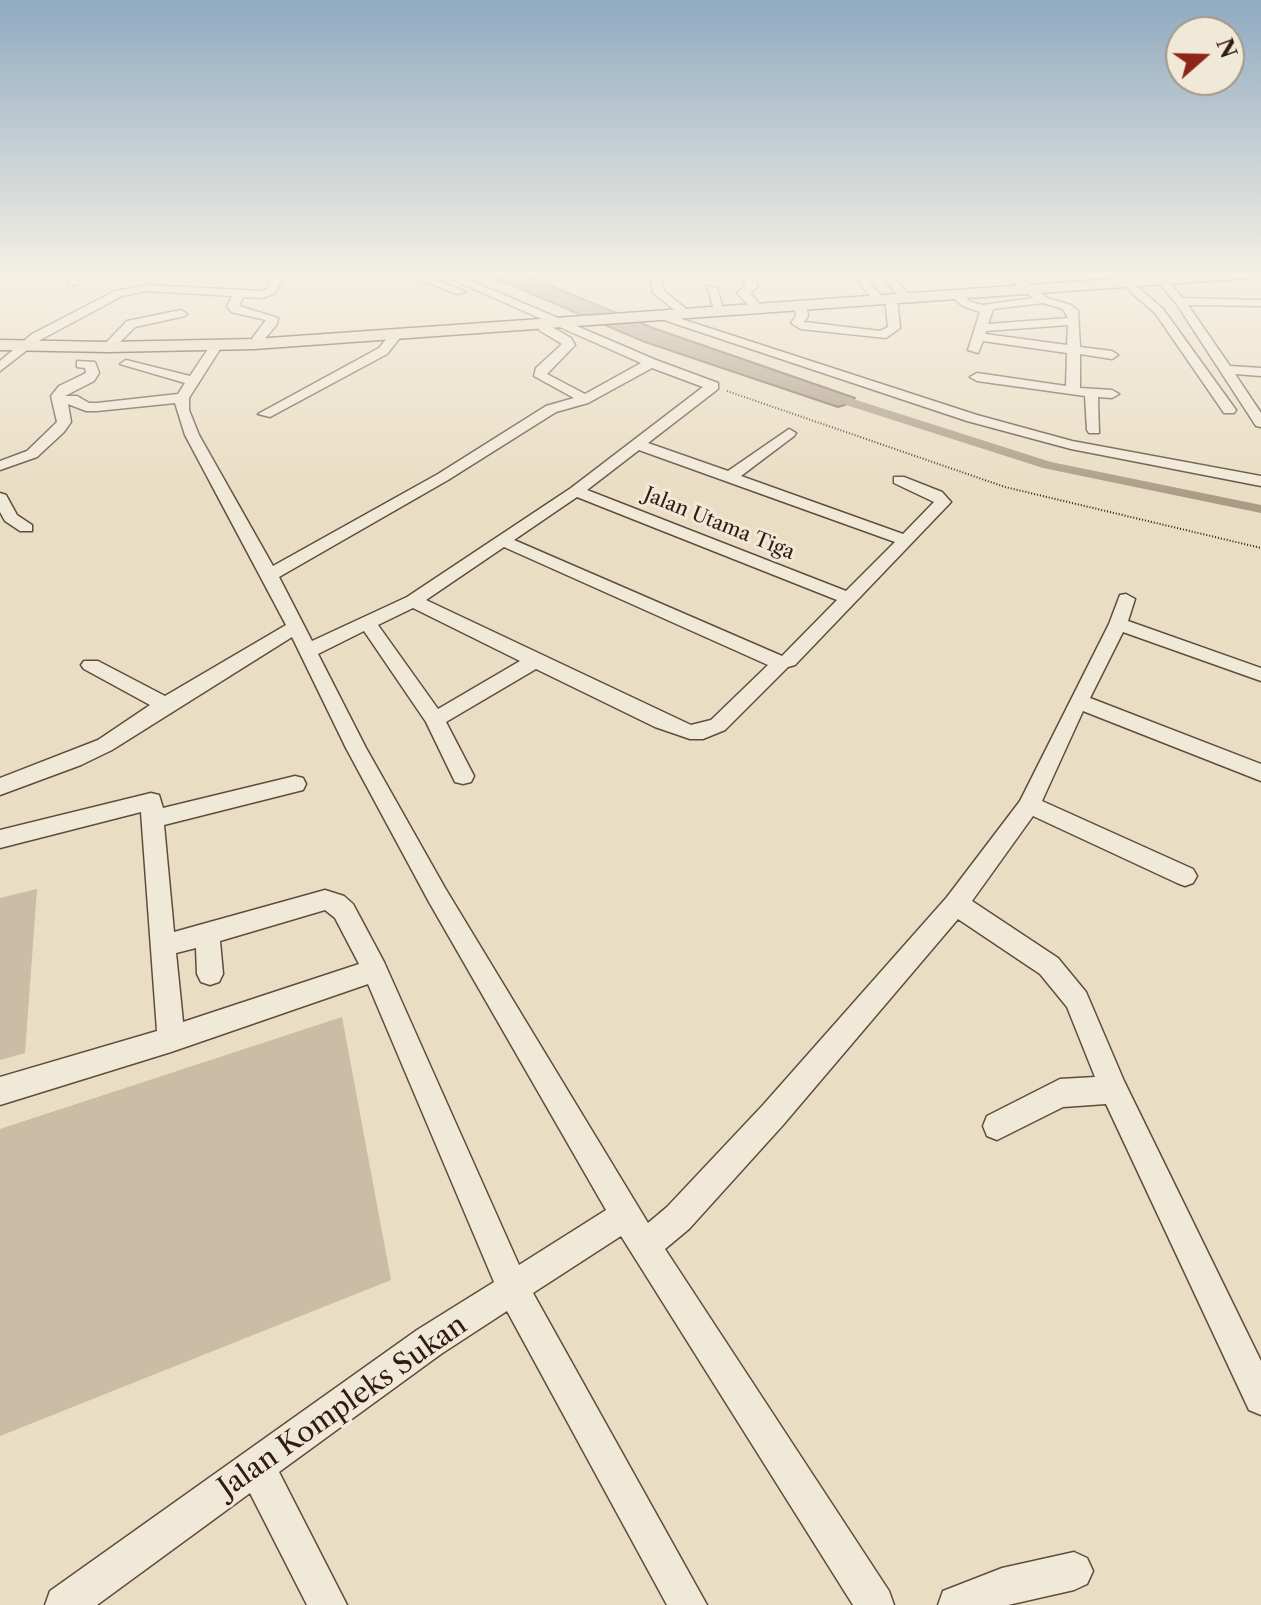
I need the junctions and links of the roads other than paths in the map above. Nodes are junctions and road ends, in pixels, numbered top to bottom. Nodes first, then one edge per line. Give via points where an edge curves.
1 (22, 349) edge
2 (214, 349) edge
3 (385, 349) edge
4 (565, 349) edge
5 (622, 349) edge
6 (764, 349) edge
7 (1065, 349) edge
8 (1186, 349) edge
9 (1212, 349) edge
10 (1074, 350) junction
11 (1112, 355) dead end
12 (651, 363) junction
13 (82, 364) dead end
14 (126, 364) dead end
15 (0, 367) edge
16 (1226, 370) junction
17 (1261, 372) edge
18 (977, 377) dead end
19 (187, 390) junction
20 (1073, 391) junction
21 (1091, 393) junction
22 (1112, 394) dead end
23 (585, 399) junction
24 (60, 400) junction
25 (1229, 410) dead end
26 (265, 414) dead end
27 (1261, 423) edge
28 (1094, 430) dead end
29 (789, 433) dead end
30 (640, 445) junction
31 (0, 466) edge
32 (730, 477) junction
33 (899, 480) dead end
34 (1261, 481) edge
35 (576, 491) junction
36 (0, 498) edge
37 (26, 528) dead end
38 (503, 541) junction
39 (907, 541) junction
40 (270, 575) junction
41 (847, 598) junction
42 (1126, 599) dead end
43 (413, 601) junction
44 (367, 622) junction
45 (1118, 624) junction
46 (295, 627) junction
47 (308, 651) junction
48 (536, 660) junction
49 (781, 663) junction
50 (91, 665) dead end
51 (1261, 675) edge
52 (1080, 702) junction
53 (165, 705) junction
54 (435, 720) junction
55 (0, 769) edge
56 (1261, 773) edge
57 (463, 776) dead end
58 (21, 779) junction
59 (295, 784) dead end
60 (0, 787) edge
61 (1029, 805) junction
62 (155, 819) junction
63 (0, 839) edge
64 (1185, 876) dead end
65 (956, 904) junction
66 (207, 934) junction
67 (161, 947) junction
68 (375, 970) junction
69 (210, 974) dead end
70 (171, 1039) junction
71 (1114, 1090) junction
72 (0, 1091) edge
73 (997, 1126) dead end
74 (626, 1215) junction
75 (645, 1246) junction
76 (513, 1289) junction
77 (1261, 1398) edge
78 (257, 1468) junction
79 (1074, 1571) dead end
80 (64, 1605) edge
81 (328, 1605) edge
82 (688, 1605) edge
83 (875, 1605) edge
84 (957, 1605) edge

1 - 15 street
2 - 19 street
3 - 26 street
4 - 23 street via 541,376
5 - 12 street
6 - 34 street via 1029,434
7 - 10 street
8 - 25 street
9 - 16 street
10 - 11 street
10 - 20 street
12 - 23 street
12 - 30 street via 713,386
13 - 24 street via 90,365 93,373 64,389
14 - 19 street
16 - 17 street
16 - 27 street
18 - 20 street
19 - 24 street via 86,407 77,400
19 - 40 street via 182,410 192,435
20 - 21 street
21 - 22 street
21 - 28 street
23 - 40 street via 551,409
24 - 31 street via 64,422 59,429 32,454
29 - 32 street
30 - 32 street
30 - 35 street
32 - 39 street
33 - 39 street via 943,502
35 - 38 street
35 - 41 street, Jalan Utama Tiga
36 - 37 street via 11,518
38 - 43 street
38 - 49 street
39 - 41 street
40 - 46 street
41 - 49 street
42 - 45 street
43 - 44 street
43 - 48 street
44 - 47 street
44 - 54 street
45 - 51 street
45 - 52 street
46 - 47 street
46 - 53 street
47 - 74 street via 437,895
48 - 49 street via 662,722 696,733 718,725
48 - 54 street
50 - 53 street
52 - 56 street
52 - 61 street
53 - 58 street via 105,745
54 - 57 street
55 - 58 street
58 - 60 street
59 - 62 street
61 - 64 street
61 - 65 street
62 - 63 street via 153,804 147,801
62 - 67 street
65 - 71 street via 1049,966 1077,1000
65 - 75 street via 773,1115 678,1218
66 - 67 street
66 - 68 street via 325,900 344,911
66 - 69 street
67 - 70 street
68 - 70 street
68 - 76 street
70 - 72 street
71 - 73 street via 1060,1093
71 - 77 street
74 - 75 street
74 - 76 street, Jalan Kompleks Sukan
75 - 83 street
76 - 78 street, Jalan Kompleks Sukan via 429,1342
76 - 82 street
78 - 80 street, Jalan Kompleks Sukan
78 - 81 street
79 - 84 street via 1002,1587

